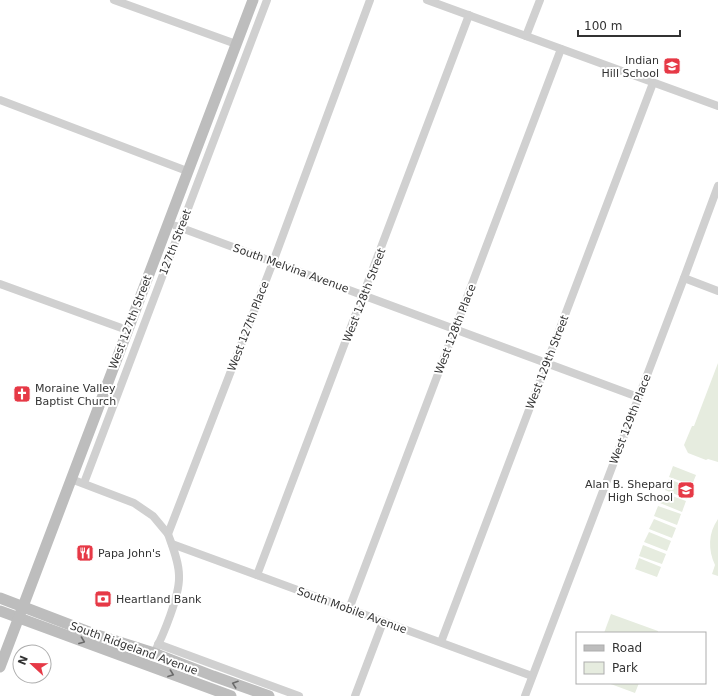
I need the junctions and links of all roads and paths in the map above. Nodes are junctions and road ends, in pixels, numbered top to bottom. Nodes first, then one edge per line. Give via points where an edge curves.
1 (114, 0) edge
2 (253, 0) edge
3 (267, 0) edge
4 (370, 0) edge
5 (427, 0) edge
6 (540, 0) edge
7 (469, 15) junction
8 (526, 36) junction
9 (236, 44) junction
10 (561, 49) junction
11 (653, 83) junction
12 (0, 100) edge
13 (718, 106) edge
14 (187, 172) junction
15 (718, 186) edge
16 (168, 223) junction
17 (180, 228) junction
18 (273, 262) junction
19 (684, 278) junction
20 (0, 284) edge
21 (718, 291) edge
22 (364, 295) junction
23 (455, 329) junction
24 (127, 330) junction
25 (546, 363) junction
26 (638, 397) junction
27 (71, 479) junction
28 (84, 483) junction
29 (168, 534) junction
30 (172, 544) junction
31 (257, 575) junction
32 (0, 598) edge
33 (349, 609) junction
34 (0, 611) edge
35 (21, 612) junction
36 (383, 622) junction
37 (441, 642) junction
38 (156, 649) junction
39 (0, 667) edge
40 (532, 676) junction
41 (231, 696) edge
42 (268, 696) edge
43 (299, 696) edge
44 (355, 696) edge
45 (525, 696) edge

1 - 9 street
2 - 9 main road, West 127th Street
3 - 17 street, 127th Street
4 - 18 street, West 127th Place
5 - 7 street
6 - 8 street
7 - 8 street
7 - 22 street, West 128th Street
8 - 10 street
9 - 14 main road, West 127th Street
10 - 11 street
10 - 23 street, West 128th Place
11 - 13 street
11 - 25 street, West 129th Street
12 - 14 street
14 - 16 main road, West 127th Street
15 - 19 street, West 129th Place
16 - 17 street, South Melvina Avenue
16 - 24 main road, West 127th Street
17 - 18 street, South Melvina Avenue
17 - 28 street, 127th Street
18 - 22 street, South Melvina Avenue
18 - 29 street, West 127th Place
19 - 21 street
19 - 26 street, West 129th Place
20 - 24 street
22 - 23 street, South Melvina Avenue
22 - 31 street, West 128th Street
23 - 25 street, South Melvina Avenue
23 - 33 street, West 128th Place
24 - 27 main road, West 127th Street
25 - 26 street, South Melvina Avenue
25 - 37 street, West 129th Street
26 - 40 street, West 129th Place
27 - 28 street
27 - 35 main road, West 127th Street
28 - 29 street via 144,509
29 - 30 street
30 - 31 street, South Mobile Avenue
30 - 38 street via 179,577 173,605
31 - 33 street, South Mobile Avenue
32 - 35 main road, South Ridgeland Avenue
33 - 36 street, South Mobile Avenue
34 - 35 main road, South Ridgeland Avenue
35 - 38 main road, South Ridgeland Avenue
35 - 39 main road, West 127th Street
35 -> 41 main road, South Ridgeland Avenue
36 - 37 street, South Mobile Avenue
36 - 44 street
37 - 40 street, South Mobile Avenue
42 -> 38 main road, South Ridgeland Avenue via 213,676
38 - 43 street
40 - 45 street, West 129th Place

